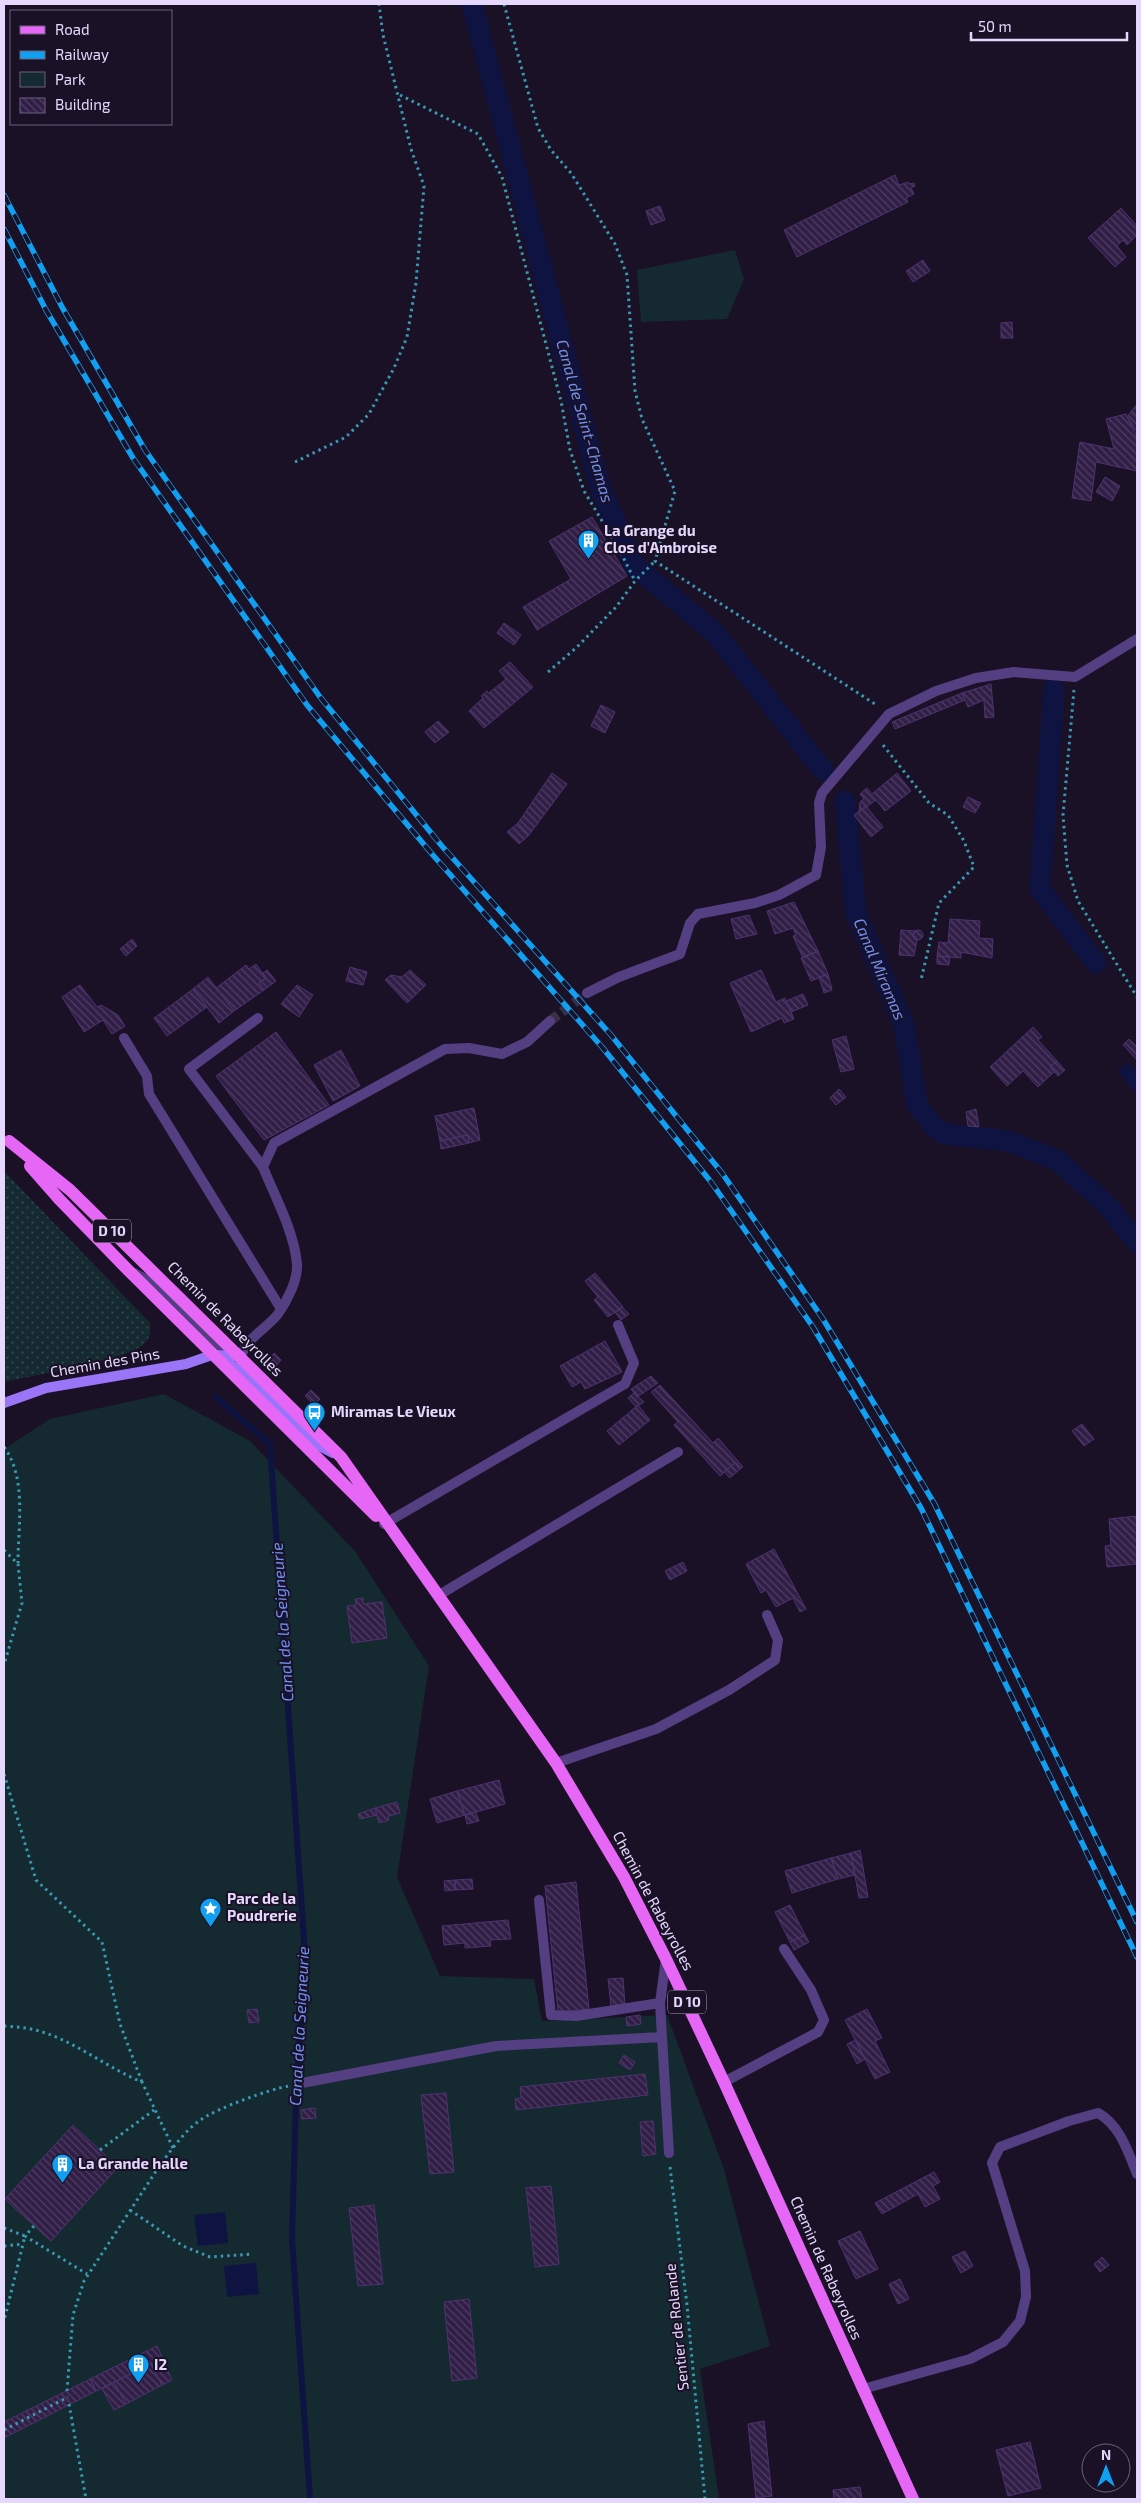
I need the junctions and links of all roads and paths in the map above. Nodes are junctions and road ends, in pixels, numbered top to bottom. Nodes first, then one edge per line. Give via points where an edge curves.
1 (379, 4) edge
2 (504, 4) edge
3 (400, 95) junction
4 (295, 462) dead end
5 (654, 562) junction
6 (635, 581) junction
7 (1137, 640) edge
8 (548, 672) dead end
9 (1075, 677) junction
10 (889, 714) junction
11 (873, 733) junction
12 (921, 980) dead end
13 (587, 993) tunnel mouth
14 (1137, 997) edge
15 (258, 1018) dead end
16 (550, 1022) tunnel mouth
17 (124, 1038) dead end
18 (7, 1138) edge
19 (262, 1167) junction
20 (281, 1309) junction
21 (618, 1325) dead end
22 (217, 1345) junction
23 (239, 1362) junction
24 (241, 1383) junction
25 (4, 1402) edge
26 (4, 1447) edge
27 (678, 1452) dead end
28 (385, 1523) junction
29 (4, 1550) edge
30 (18, 1564) junction
31 (439, 1595) junction
32 (767, 1615) dead end
33 (4, 1665) edge
34 (556, 1763) junction
35 (4, 1774) edge
36 (539, 1900) dead end
37 (784, 1949) dead end
38 (666, 1959) junction
39 (660, 2003) junction
40 (4, 2026) edge
41 (662, 2037) junction
42 (142, 2082) junction
43 (724, 2082) junction
44 (297, 2084) joint
45 (154, 2110) junction
46 (173, 2148) junction
47 (100, 2150) dead end
48 (668, 2153) joint
49 (1137, 2174) edge
50 (130, 2210) junction
51 (34, 2226) dead end
52 (4, 2228) edge
53 (25, 2236) junction
54 (23, 2244) junction
55 (4, 2246) edge
56 (253, 2254) dead end
57 (87, 2274) junction
58 (4, 2320) edge
59 (863, 2389) junction
60 (67, 2391) dead end
61 (68, 2397) dead end
62 (69, 2404) dead end
63 (4, 2430) edge
64 (86, 2499) edge
65 (705, 2499) edge
66 (913, 2499) edge

1 - 3 path via 383,36
2 - 5 path via 538,128 551,150 571,173 615,244 627,275 635,391 642,418 675,490
3 - 4 path via 411,149 424,186 416,283 407,337 369,414 346,437
3 - 6 path via 478,134 502,177 562,401 570,450 584,490
5 - 6 path
5 - 10 path
6 - 8 path via 616,607
7 - 9 street
9 - 10 street via 1014,672 976,678 936,691
9 - 14 path via 1063,815 1067,865 1078,901
10 - 11 street
11 - 12 path via 929,803 948,815 964,841 974,867 938,903
11 - 13 street via 822,793 819,803 821,847 816,875 779,895 755,903 698,914 690,923 680,954
15 - 19 street via 189,1069
16 - 19 street via 527,1042 502,1054 469,1048 445,1049 274,1143
17 - 20 street via 148,1076 149,1094
18 - 22 main road, Chemin de Rabeyrolles / D 10 via 70,1190
18 - 22 main road, Chemin de Rabeyrolles / D 10 via 59,1200 126,1268
19 - 20 street via 289,1233 297,1265 290,1295
20 - 23 street via 245,1344
21 - 28 street via 634,1363 625,1384
22 - 23 main road, Chemin de Rabeyrolles / D 10
22 - 23 street
22 - 24 main road, Chemin de Rabeyrolles / D 10
22 - 25 street, Chemin des Pins via 186,1364 46,1388
23 - 24 main road
23 - 28 main road, Chemin de Rabeyrolles / D 10 via 341,1457
24 - 28 main road, Chemin de Rabeyrolles / D 10
26 - 30 path via 19,1484
27 - 31 street
28 - 31 main road, Chemin de Rabeyrolles / D 10
29 - 30 path
30 - 33 path via 22,1603
31 - 34 main road, Chemin de Rabeyrolles / D 10
32 - 34 street via 778,1640 775,1660 729,1690 656,1729
34 - 38 main road, Chemin de Rabeyrolles / D 10 via 624,1877
35 - 42 path via 36,1880 102,1942 120,2024
36 - 39 street via 551,2015 576,2016
37 - 43 street via 811,1990 824,2020 818,2032
38 - 39 street
38 - 43 main road, Chemin de Rabeyrolles / D 10
39 - 41 street
40 - 42 path via 32,2029 72,2045 117,2072
41 - 44 street via 496,2046
41 - 48 street
42 - 45 path
43 - 59 main road, Chemin de Rabeyrolles / D 10
44 - 46 path via 274,2088 201,2119
45 - 46 path
45 - 47 path
46 - 50 path
48 - 65 path, Sentier de Rolande via 687,2305
49 - 59 street via 1110,2120 1098,2114 1069,2121 1000,2147 992,2163 1025,2271 1026,2297 1020,2321 1003,2342 970,2359
50 - 56 path via 183,2246 210,2257
50 - 57 path
51 - 53 path
52 - 53 path
53 - 54 path
53 - 57 path
54 - 55 path
54 - 58 path
57 - 60 path via 73,2315
59 - 66 main road, Chemin de Rabeyrolles / D 10
61 - 63 path
62 - 64 path

